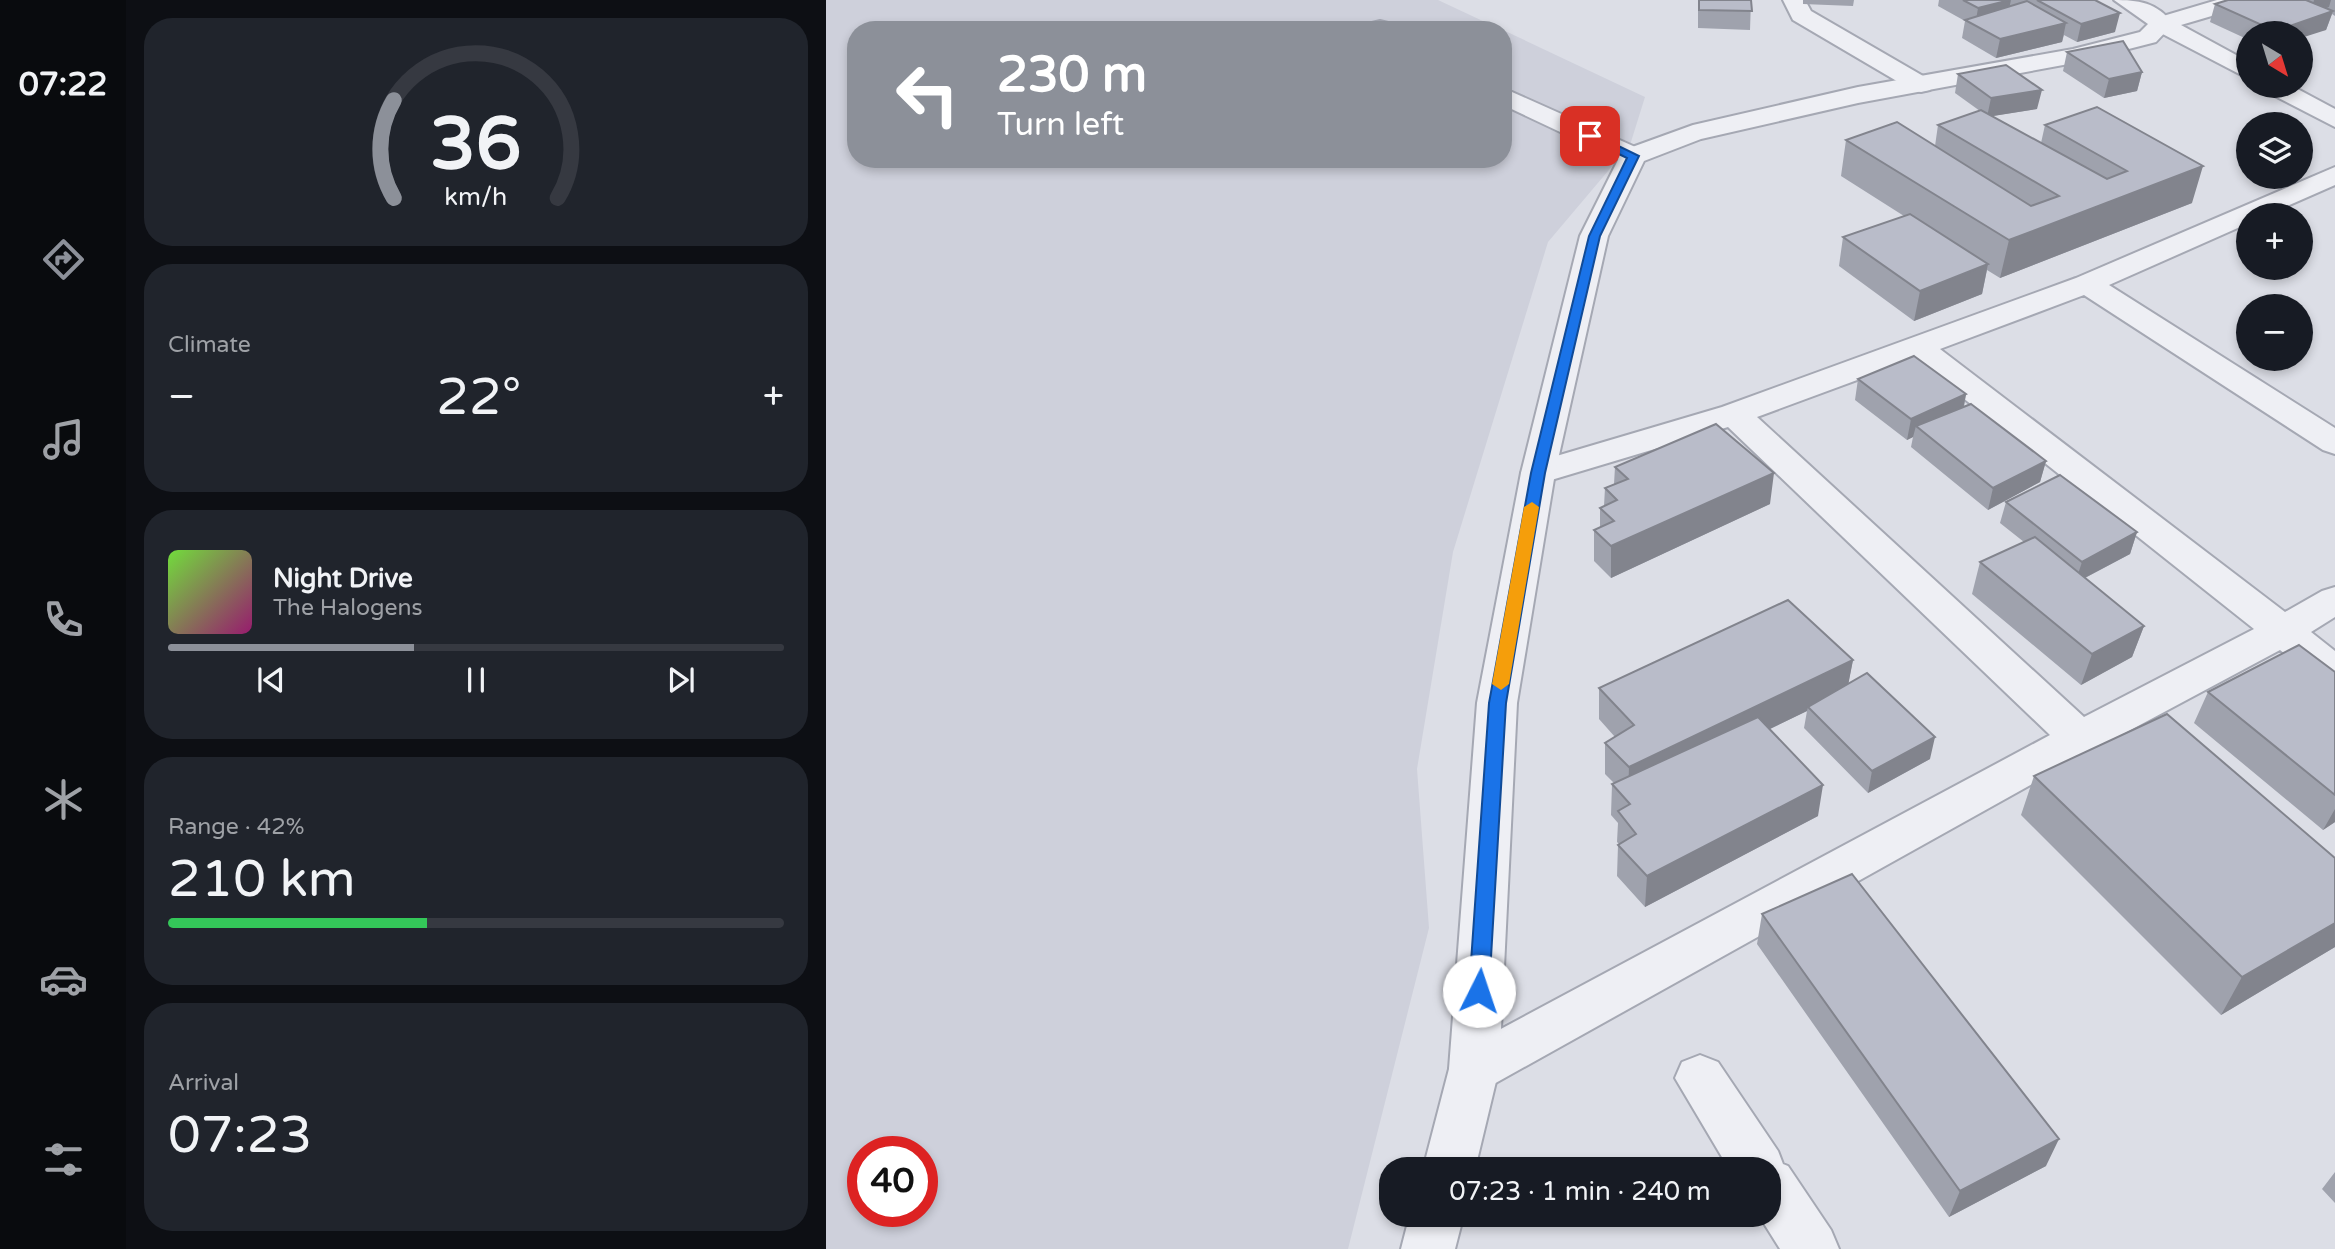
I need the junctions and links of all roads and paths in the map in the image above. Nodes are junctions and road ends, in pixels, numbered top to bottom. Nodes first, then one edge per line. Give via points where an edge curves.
1 (1794, 0) edge
2 (2125, 0) edge
3 (2241, 0) edge
4 (2161, 24) junction
5 (2236, 65) edge
6 (1920, 85) junction
7 (2296, 98) edge
8 (1512, 99) edge
9 (2335, 119) edge
10 (1633, 156) junction
11 (2335, 175) edge
12 (2087, 284) junction
13 (1917, 346) junction
14 (1734, 414) junction
15 (2335, 443) edge
16 (1538, 473) junction
17 (2335, 600) edge
18 (2283, 631) junction
19 (2335, 672) edge
20 (2080, 738) junction
21 (1474, 1069) junction
22 (1700, 1078) dead end
23 (1451, 1157) edge
24 (1751, 1157) edge
25 (1781, 1202) edge
26 (1434, 1227) edge
27 (1428, 1249) edge
28 (1812, 1249) edge

1 - 6 street via 1801,15
2 - 4 street
3 - 4 street
4 - 5 street
4 - 6 street via 2148,37 2074,56
6 - 10 street via 1693,133
7 - 9 street
8 - 10 street
10 - 16 street via 1594,236
11 - 12 street
12 - 13 street
12 - 15 street
13 - 14 street
13 - 18 street
14 - 16 street
14 - 20 street
16 - 21 street via 1497,703
17 - 18 street
18 - 19 street
18 - 20 street
20 - 21 street
21 - 23 street
22 - 24 street
25 - 28 street
26 - 27 street

